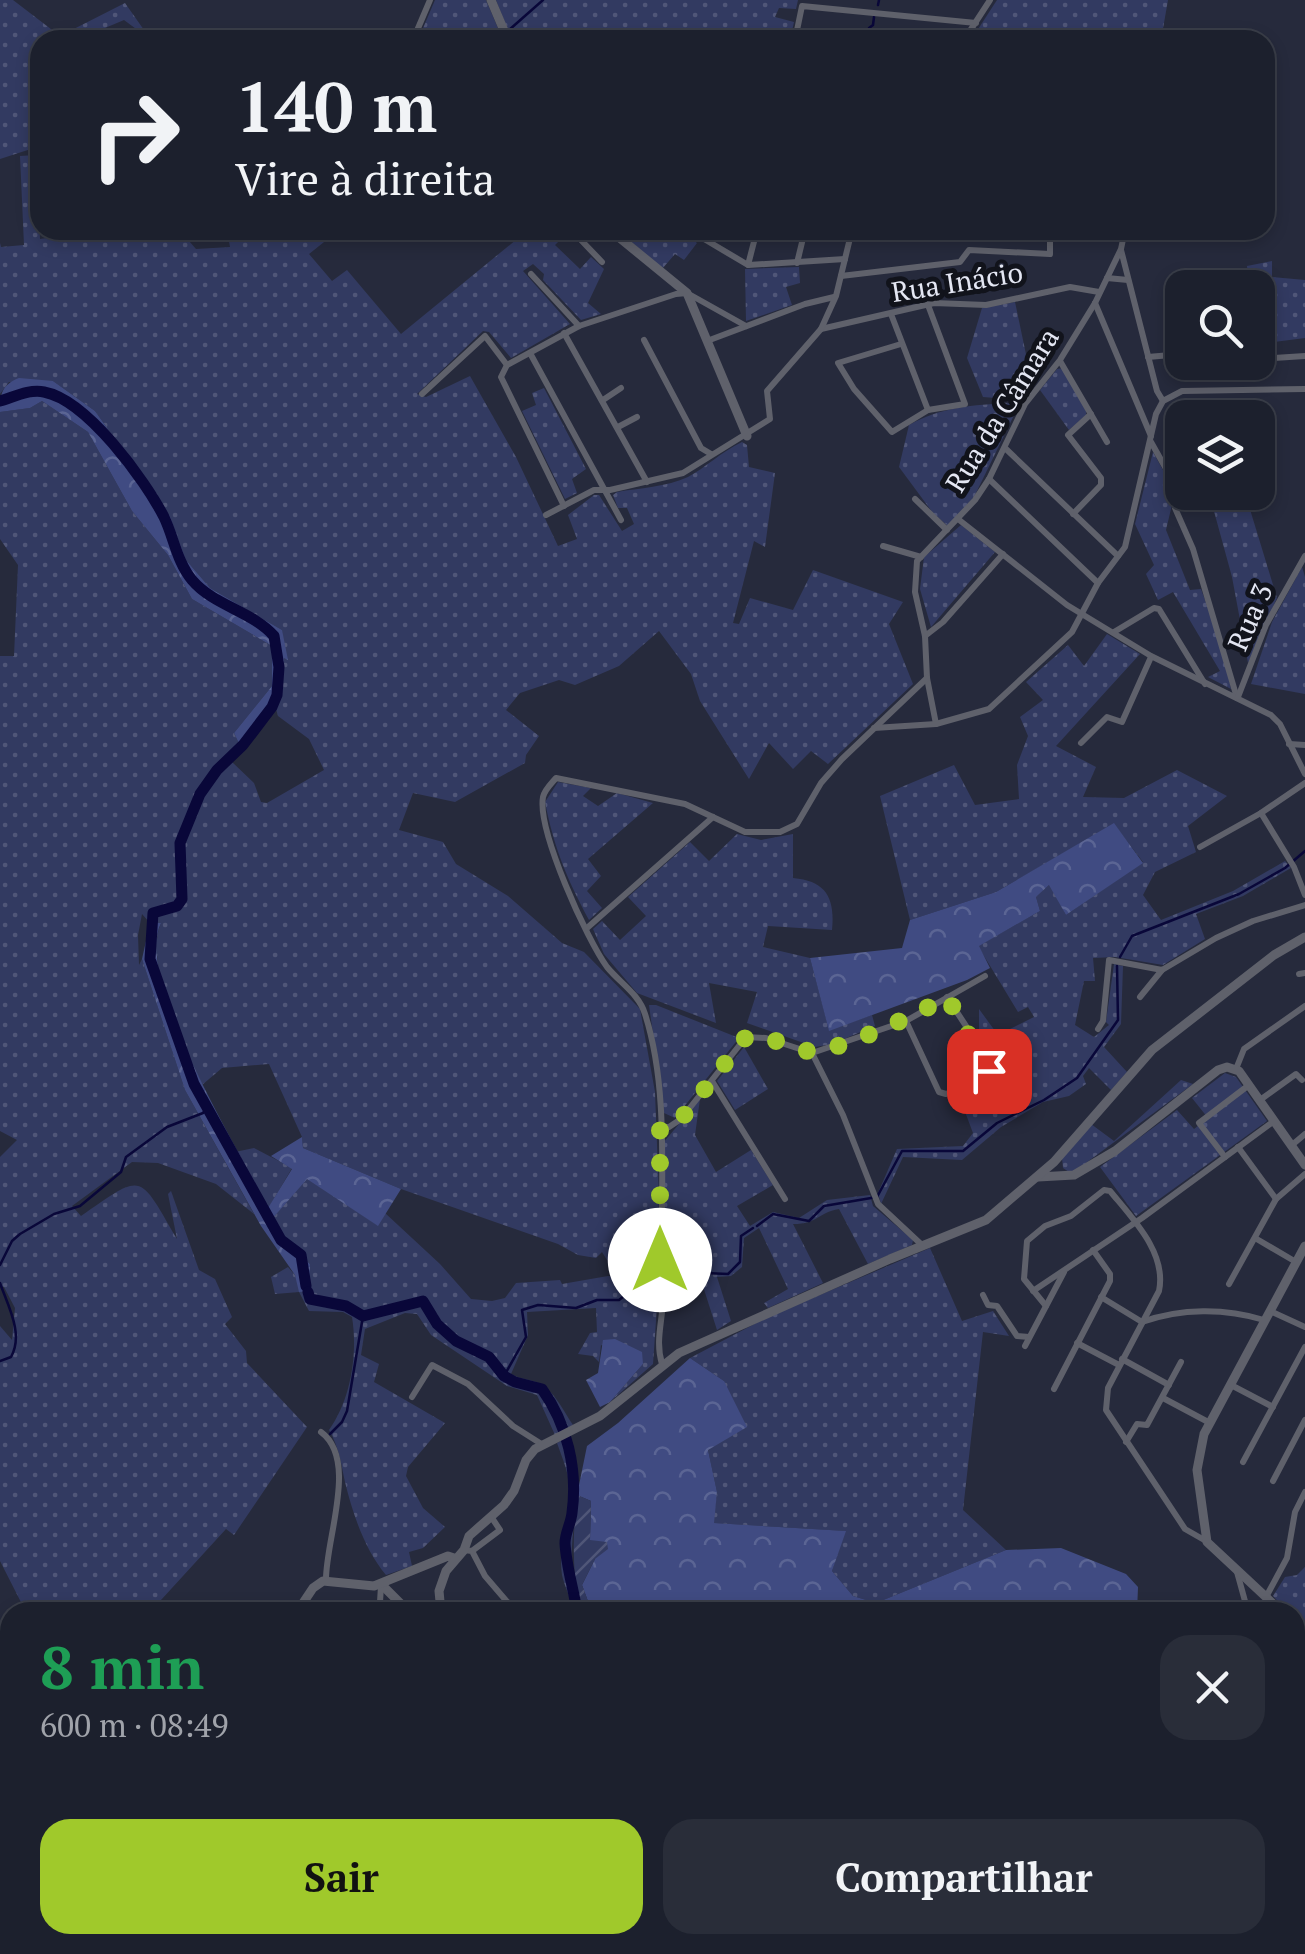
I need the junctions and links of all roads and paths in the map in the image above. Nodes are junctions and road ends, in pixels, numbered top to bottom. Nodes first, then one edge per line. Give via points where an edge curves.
1 (430, 0) edge
2 (491, 0) edge
3 (990, 0) edge
4 (976, 23) junction
5 (417, 30) edge
6 (504, 30) edge
7 (797, 30) edge
8 (971, 30) edge
9 (581, 240) edge
10 (622, 240) edge
11 (703, 240) edge
12 (754, 240) edge
13 (803, 240) edge
14 (850, 240) edge
15 (1050, 240) edge
16 (1123, 240) edge
17 (706, 242) joint
18 (1121, 249) junction
19 (845, 259) junction
20 (602, 262) dead end
21 (797, 263) junction
22 (748, 265) junction
23 (532, 274) dead end
24 (841, 276) junction
25 (1107, 278) junction
26 (1128, 280) junction
27 (1099, 292) junction
28 (687, 293) junction
29 (836, 296) junction
30 (1094, 303) junction
31 (928, 305) junction
32 (892, 314) junction
33 (579, 326) junction
34 (746, 326) junction
35 (822, 329) junction
36 (564, 332) junction
37 (644, 340) dead end
38 (707, 341) junction
39 (901, 344) junction
40 (530, 352) junction
41 (1165, 356) edge
42 (1305, 356) edge
43 (1148, 357) junction
44 (1275, 358) edge
45 (1060, 360) junction
46 (507, 365) junction
47 (621, 388) dead end
48 (1305, 389) edge
49 (422, 394) dead end
50 (603, 400) junction
51 (1164, 401) junction
52 (928, 410) junction
53 (1091, 414) junction
54 (637, 418) dead end
55 (618, 427) junction
56 (747, 436) junction
57 (1151, 439) junction
58 (1107, 442) dead end
59 (1006, 449) junction
60 (711, 454) junction
61 (989, 480) junction
62 (647, 482) junction
63 (601, 488) junction
64 (914, 499) dead end
65 (564, 506) junction
66 (1073, 514) junction
67 (546, 515) dead end
68 (958, 519) junction
69 (620, 520) dead end
70 (947, 530) junction
71 (884, 546) dead end
72 (1002, 554) junction
73 (1118, 556) junction
74 (1305, 556) edge
75 (921, 557) junction
76 (1098, 583) junction
77 (1084, 614) junction
78 (1114, 632) junction
79 (925, 636) junction
80 (1151, 656) junction
81 (927, 678) junction
82 (1205, 685) junction
83 (1237, 698) junction
84 (936, 724) junction
85 (873, 728) junction
86 (1081, 743) dead end
87 (1289, 744) junction
88 (1305, 745) edge
89 (1305, 774) edge
90 (1305, 783) edge
91 (1261, 814) junction
92 (712, 817) junction
93 (1200, 847) dead end
94 (1305, 895) edge
95 (1305, 905) edge
96 (587, 928) junction
97 (1305, 937) edge
98 (1162, 970) junction
99 (985, 976) dead end
100 (947, 997) junction
101 (1140, 997) dead end
102 (1305, 1006) edge
103 (906, 1021) junction
104 (1098, 1029) dead end
105 (812, 1053) junction
106 (1236, 1069) junction
107 (712, 1080) junction
108 (1302, 1080) dead end
109 (1249, 1085) junction
110 (1260, 1100) junction
111 (1274, 1121) junction
112 (660, 1127) junction
113 (1305, 1134) edge
114 (1292, 1145) junction
115 (1238, 1147) junction
116 (1225, 1157) junction
117 (1305, 1165) edge
118 (1053, 1169) junction
119 (1305, 1174) edge
120 (1276, 1198) junction
121 (785, 1199) dead end
122 (1134, 1221) junction
123 (1256, 1238) junction
124 (923, 1246) junction
125 (1305, 1246) edge
126 (1092, 1250) junction
127 (1296, 1262) junction
128 (1065, 1270) junction
129 (1229, 1284) dead end
130 (1034, 1291) junction
131 (983, 1295) dead end
132 (1101, 1298) junction
133 (1046, 1306) junction
134 (1267, 1315) junction
135 (1142, 1322) junction
136 (1305, 1327) edge
137 (1030, 1337) junction
138 (1078, 1343) junction
139 (1025, 1346) dead end
140 (1305, 1346) edge
141 (1121, 1362) junction
142 (1181, 1362) dead end
143 (662, 1364) junction
144 (1170, 1385) junction
145 (1231, 1385) junction
146 (1054, 1389) dead end
147 (412, 1398) dead end
148 (1163, 1398) junction
149 (1273, 1406) junction
150 (1305, 1420) edge
151 (1210, 1423) junction
152 (321, 1432) dead end
153 (1125, 1443) junction
154 (543, 1446) junction
155 (1243, 1462) dead end
156 (1272, 1481) dead end
157 (1305, 1492) edge
158 (492, 1518) junction
159 (1208, 1542) junction
160 (468, 1551) junction
161 (451, 1557) junction
162 (1236, 1570) junction
163 (326, 1580) junction
164 (380, 1584) junction
165 (1266, 1597) junction
166 (304, 1602) edge
167 (380, 1602) edge
168 (399, 1602) edge
169 (441, 1602) edge
170 (507, 1602) edge
171 (1245, 1602) edge
172 (1271, 1602) edge

1 - 5 street
2 - 6 street
3 - 4 street
4 - 7 street via 802,6
4 - 8 street
9 - 20 street
10 - 28 street
11 - 17 street
12 - 22 street
13 - 21 street
14 - 19 street
15 - 24 street via 1050,254 969,250 960,262
16 - 18 street, Rua da Câmara
17 - 22 street
18 - 25 street, Rua da Câmara
18 - 26 street
19 - 21 street
19 - 24 street
21 - 22 street
23 - 33 street
24 - 29 street
25 - 26 street
25 - 27 street, Rua da Câmara
26 - 43 street
27 - 30 street, Rua da Câmara
27 - 31 street, Rua Inácio via 1070,287 986,305
28 - 33 street
28 - 34 street
28 - 38 street
29 - 34 street
29 - 35 street
30 - 45 street, Rua da Câmara
30 - 57 street
31 - 32 street, Rua Inácio
31 - 52 street via 965,404
32 - 35 street, Rua Inácio
32 - 39 street
33 - 36 street
34 - 38 street
35 - 56 street via 767,392 770,419
36 - 40 street
36 - 50 street
37 - 60 street via 701,448
38 - 56 street
39 - 52 street
39 - 52 street via 838,364 892,432
40 - 46 street
40 - 63 street
41 - 43 street
42 - 44 street
43 - 51 street
45 - 53 street
45 - 59 street, Rua da Câmara via 1025,404
46 - 49 street via 485,336
46 - 65 street via 500,377
47 - 50 street
48 - 51 street via 1182,391
50 - 55 street
51 - 57 street
53 - 58 street
53 - 66 street via 1068,435 1101,484
54 - 55 street
55 - 62 street
56 - 60 street
57 - 73 street
57 - 83 street via 1178,490 1175,508
59 - 61 street, Rua da Câmara
59 - 66 street
60 - 62 street via 683,473
61 - 68 street, Rua da Câmara
61 - 76 street
62 - 63 street
63 - 65 street
63 - 69 street
64 - 70 street
65 - 67 street
66 - 73 street
68 - 70 street, Rua da Câmara
68 - 72 street
70 - 75 street, Rua da Câmara
71 - 75 street
72 - 77 street
72 - 79 street
73 - 76 street
74 - 83 street, Rua 3 via 1266,624
75 - 79 street via 915,592
76 - 77 street
77 - 78 street
77 - 84 street via 989,709
78 - 80 street
78 - 82 street via 1159,609
79 - 81 street
80 - 82 street
80 - 86 street via 1122,722 1107,718
81 - 84 street
81 - 85 street
82 - 83 street
83 - 87 street via 1271,715
84 - 85 street
85 - 92 street via 822,782 791,828 756,834
87 - 88 street
87 - 89 street
90 - 91 street
91 - 93 street
91 - 94 street
92 - 96 street
92 - 96 street via 667,798 556,778 543,796 549,843
95 - 98 street via 1228,932
96 - 112 street via 604,963 645,1015
97 - 118 street via 1152,1050
98 - 101 street
98 - 104 street via 1109,960
99 - 100 street
100 - 103 street
100 - 103 street via 990,1078 938,1092
102 - 106 street via 1244,1049
103 - 105 street
105 - 107 street via 746,1037
105 - 124 street via 878,1204
106 - 109 street
106 - 118 street via 1218,1070 1074,1175
107 - 112 street via 681,1119
107 - 121 street
108 - 110 street via 1296,1074
109 - 110 street
109 - 116 street via 1199,1122
110 - 111 street
111 - 114 street
111 - 115 street
112 - 143 street
113 - 114 street
114 - 117 street
115 - 116 street
115 - 120 street
116 - 122 street
118 - 124 street via 986,1220
119 - 120 street
120 - 123 street
122 - 126 street
122 - 130 street via 1104,1190 1072,1216 1046,1226 1027,1241 1023,1274
122 - 135 street via 1163,1274
123 - 127 street
123 - 129 street
124 - 143 street
125 - 127 street
126 - 128 street
126 - 132 street via 1110,1274
127 - 134 street
128 - 130 street
128 - 133 street
130 - 133 street
131 - 137 street via 1017,1336
132 - 135 street
132 - 138 street
133 - 137 street
134 - 135 street via 1209,1311
134 - 136 street
134 - 145 street
135 - 141 street
137 - 139 street
138 - 141 street
138 - 146 street
140 - 149 street
141 - 144 street
141 - 153 street via 1106,1410
142 - 144 street
143 - 154 street via 607,1411
144 - 148 street
145 - 149 street
145 - 151 street
147 - 154 street via 432,1365 468,1384
148 - 151 street
148 - 153 street via 1148,1426 1137,1424
149 - 155 street
150 - 156 street
151 - 159 street via 1197,1470
152 - 163 street via 333,1442 339,1468
153 - 159 street via 1185,1529
154 - 158 street via 530,1454 514,1491
157 - 165 street via 1287,1558
158 - 160 street via 469,1536
158 - 160 street via 500,1530
159 - 162 street
160 - 161 street
160 - 170 street
161 - 164 street
161 - 169 street
162 - 165 street
162 - 171 street
163 - 164 street
163 - 166 street
164 - 167 street
164 - 168 street
165 - 172 street

